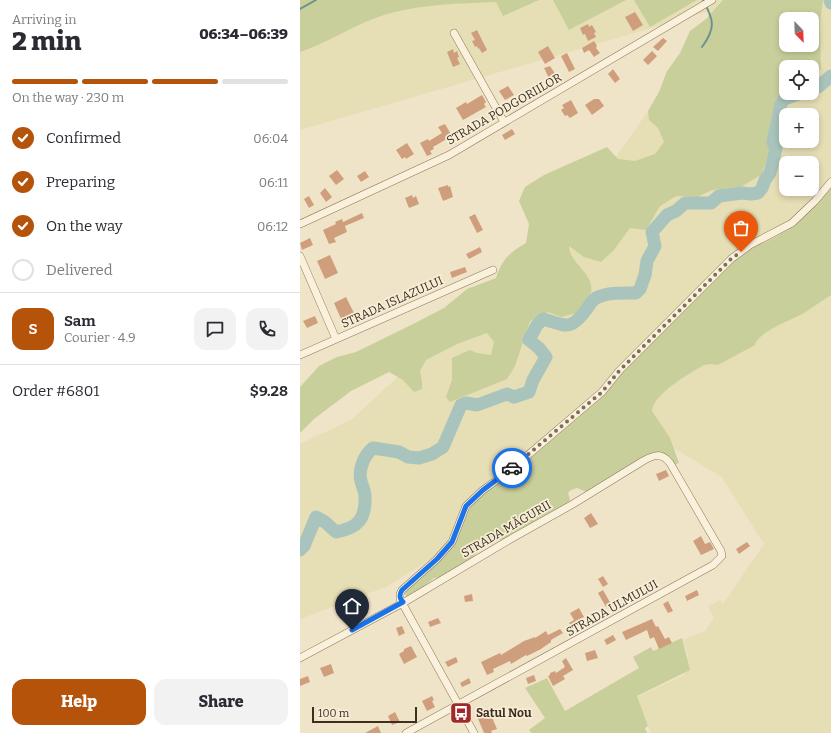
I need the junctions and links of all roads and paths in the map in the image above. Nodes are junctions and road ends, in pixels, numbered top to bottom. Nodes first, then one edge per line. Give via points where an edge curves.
1 (712, 0) edge
2 (454, 33) dead end
3 (504, 122) junction
4 (831, 182) edge
5 (300, 224) edge
6 (300, 256) edge
7 (493, 270) dead end
8 (336, 339) junction
9 (300, 355) edge
10 (660, 456) joint
11 (403, 602) junction
12 (300, 658) edge
13 (458, 704) junction
14 (406, 733) edge
15 (474, 733) edge

1 - 3 street, STRADA PODGORIILOR
2 - 3 street
3 - 5 street, STRADA PODGORIILOR via 449,155
4 - 11 street via 792,223 750,245 731,259 619,371 602,392 466,506 452,542 402,590 400,599
6 - 8 street
7 - 8 street, STRADA ISLAZULUI
8 - 9 street, STRADA ISLAZULUI
10 - 11 street, STRADA MĂGURII via 643,461
10 - 13 street, STRADA ULMULUI via 670,462 721,551 722,556 718,561
11 - 12 street, STRADA MĂGURII
11 - 13 street
13 - 14 street, STRADA ULMULUI
13 - 15 street

